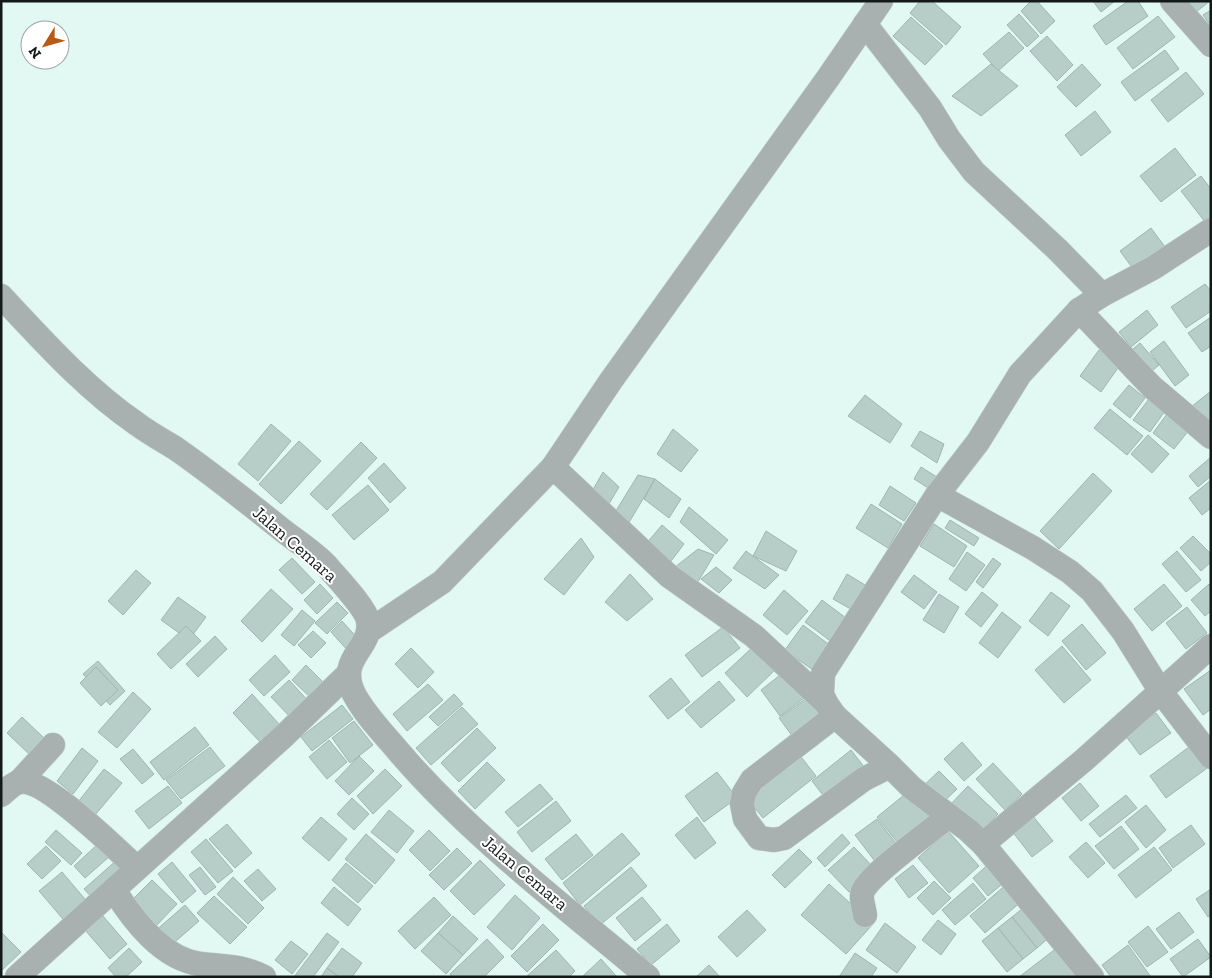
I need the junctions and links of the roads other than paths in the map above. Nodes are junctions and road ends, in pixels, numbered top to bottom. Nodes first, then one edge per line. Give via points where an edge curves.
1 (881, 1) edge
2 (1172, 1) edge
3 (865, 24) junction
4 (1211, 45) edge
5 (1211, 230) edge
6 (1102, 295) junction
7 (1, 296) edge
8 (1079, 310) junction
9 (1211, 438) edge
10 (553, 467) junction
11 (936, 495) junction
12 (369, 632) junction
13 (1211, 646) edge
14 (348, 674) junction
15 (1161, 692) junction
16 (831, 710) junction
17 (52, 745) dead end
18 (1211, 757) edge
19 (890, 766) junction
20 (10, 788) edge
21 (949, 816) junction
22 (983, 844) junction
23 (137, 868) junction
24 (114, 890) junction
25 (865, 915) dead end
26 (17, 977) edge
27 (264, 977) edge
28 (648, 977) edge
29 (1092, 977) edge

1 - 3 street
2 - 4 street
3 - 6 street via 930,108 974,172
3 - 10 street
5 - 6 street via 1153,268
6 - 8 street
7 - 12 street, Jalan Cemara via 94,390 136,424 219,480 325,564 368,618
8 - 9 street via 1152,387
8 - 11 street via 1020,374 978,442
10 - 12 street via 442,582
10 - 16 street via 669,576 754,636
11 - 15 street via 1033,548 1092,591 1123,631
11 - 16 street via 823,673 822,694
12 - 14 street via 351,662
13 - 15 street
14 - 23 street
14 - 28 street, Jalan Cemara via 354,694 374,723 420,776 478,833
15 - 18 street
15 - 22 street
16 - 19 street
16 - 19 street via 752,780 744,793 745,819 759,838 784,838 864,780
17 - 20 street
19 - 21 street via 912,788
20 - 23 street via 30,782 52,795
21 - 22 street
21 - 25 street via 866,886 862,894
22 - 29 street
23 - 24 street
24 - 26 street
24 - 27 street via 144,930 176,958 199,964 249,969

